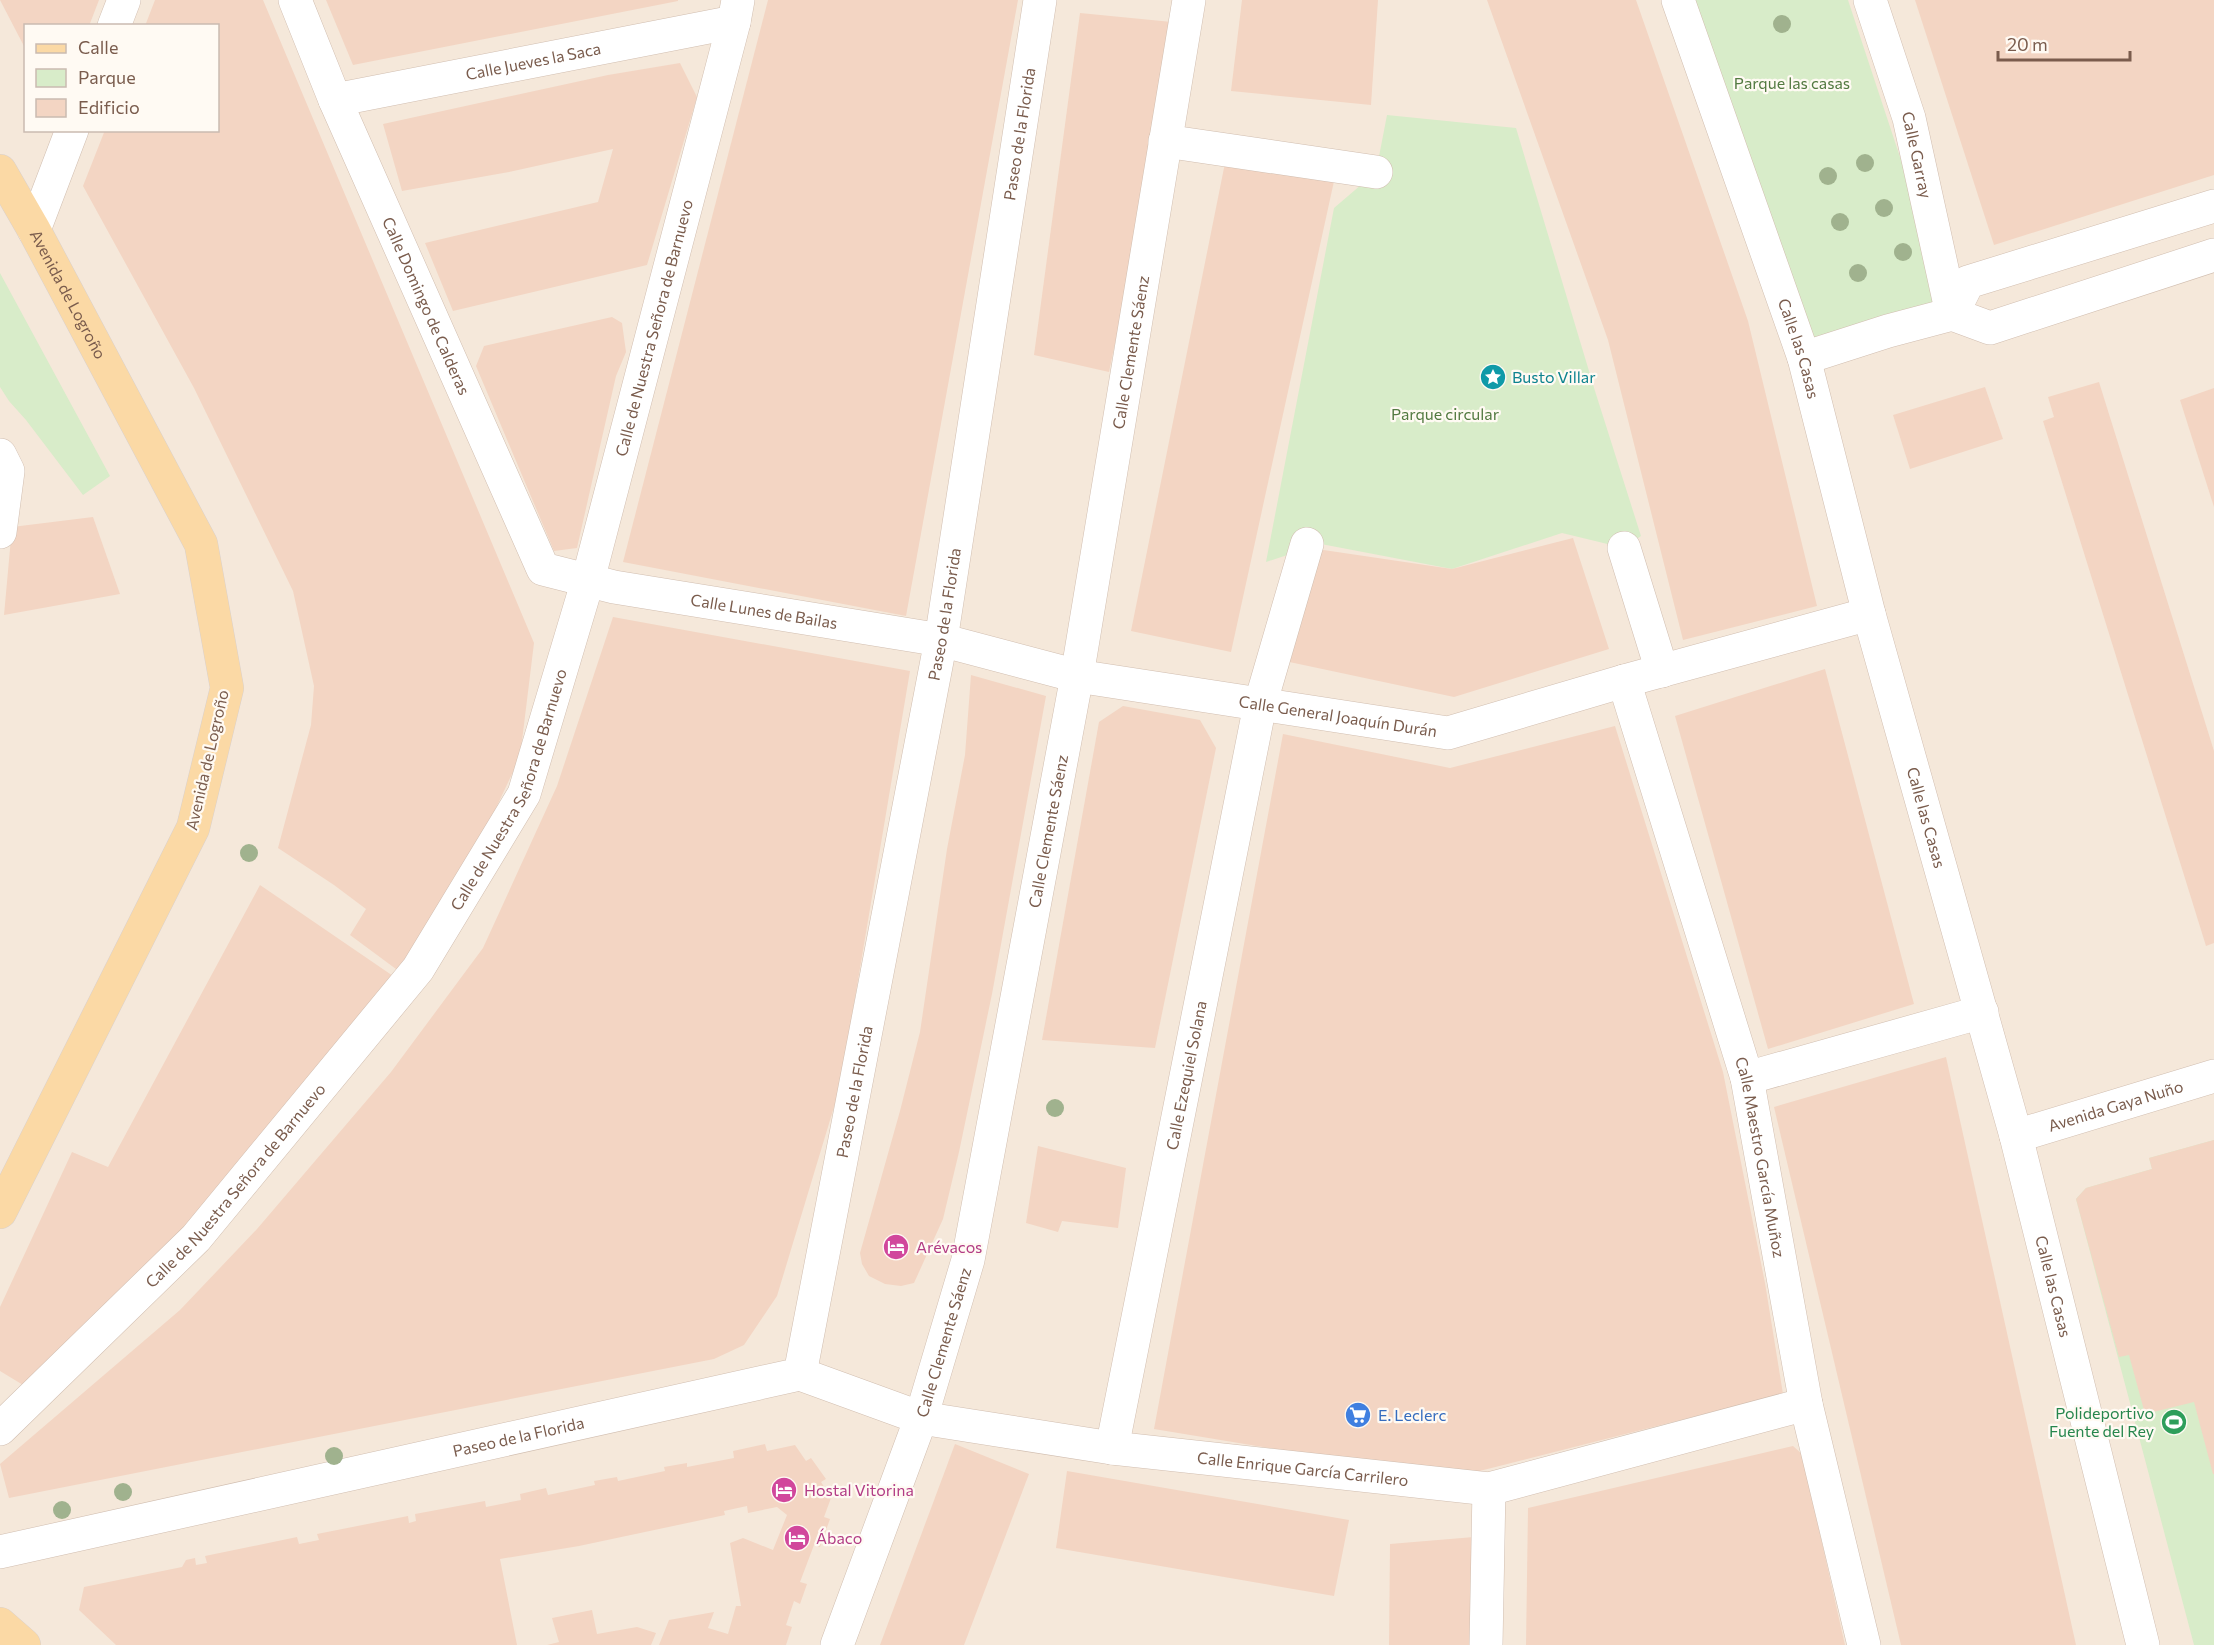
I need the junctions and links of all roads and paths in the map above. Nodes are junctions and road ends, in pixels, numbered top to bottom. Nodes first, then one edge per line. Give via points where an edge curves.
1 (124, 0) edge
2 (295, 0) edge
3 (1040, 0) edge
4 (1189, 0) edge
5 (1678, 0) edge
6 (1870, 0) edge
7 (736, 11) edge
8 (115, 24) edge
9 (335, 100) junction
10 (71, 132) edge
11 (1165, 141) junction
12 (0, 171) edge
13 (1376, 172) dead end
14 (2214, 206) edge
15 (33, 230) junction
16 (2214, 255) edge
17 (1952, 315) junction
18 (1804, 358) junction
19 (4, 463) edge
20 (0, 532) edge
21 (1307, 544) dead end
22 (1624, 548) dead end
23 (588, 580) junction
24 (1869, 614) junction
25 (941, 640) junction
26 (1662, 670) junction
27 (1077, 676) junction
28 (1624, 681) junction
29 (1260, 705) junction
30 (1982, 1012) junction
31 (2214, 1076) edge
32 (1747, 1078) junction
33 (2016, 1136) junction
34 (0, 1212) edge
35 (800, 1374) junction
36 (1806, 1404) junction
37 (921, 1418) junction
38 (0, 1428) edge
39 (1112, 1448) junction
40 (1489, 1489) junction
41 (0, 1552) edge
42 (0, 1624) edge
43 (24, 1645) edge
44 (837, 1645) edge
45 (1486, 1645) edge
46 (1864, 1645) edge
47 (2143, 1645) edge

1 - 8 street
2 - 9 street, Calle Domingo de Calderas
3 - 25 street, Paseo de la Florida
4 - 11 street, Calle Clemente Sáenz
5 - 18 street, Calle las Casas
6 - 17 street, Calle Garray via 1909,118
7 - 9 street, Calle Jueves la Saca
7 - 23 street, Calle de Nuestra Señora de Barnuevo
9 - 23 street, Calle Domingo de Calderas via 543,569
10 - 15 street
11 - 13 street
11 - 27 street, Calle Clemente Sáenz
12 - 15 main road, Avenida de Logroño
14 - 17 street via 1968,282
15 - 34 main road, Avenida de Logroño via 201,544 227,688 193,828
16 - 17 street via 1990,328
17 - 18 street
18 - 24 street, Calle las Casas
19 - 20 street
21 - 29 street
22 - 26 street
23 - 25 street, Calle Lunes de Bailas
23 - 38 street, Calle de Nuestra Señora de Barnuevo via 524,794 418,969 196,1238
24 - 26 street, Calle General Joaquín Durán
24 - 30 street, Calle las Casas
25 - 27 street, Calle General Joaquín Durán
25 - 35 street, Paseo de la Florida
26 - 28 street, Calle General Joaquín Durán
27 - 29 street, Calle General Joaquín Durán
27 - 37 street, Calle Clemente Sáenz via 968,1260
28 - 29 street, Calle General Joaquín Durán via 1448,733
28 - 32 street, Calle Maestro García Muñoz
29 - 39 street, Calle Ezequiel Solana
30 - 32 street
30 - 33 street, Calle las Casas
31 - 33 street, Avenida Gaya Nuño
32 - 36 street, Calle Maestro García Muñoz
33 - 47 street, Calle las Casas
35 - 37 street, Calle Enrique García Carrilero
35 - 41 street, Paseo de la Florida
36 - 40 street, Calle Enrique García Carrilero
36 - 46 street, Calle Maestro García Muñoz
37 - 39 street, Calle Enrique García Carrilero
37 - 44 street, Calle Clemente Sáenz
39 - 40 street, Calle Enrique García Carrilero
40 - 45 street
42 - 43 main road

